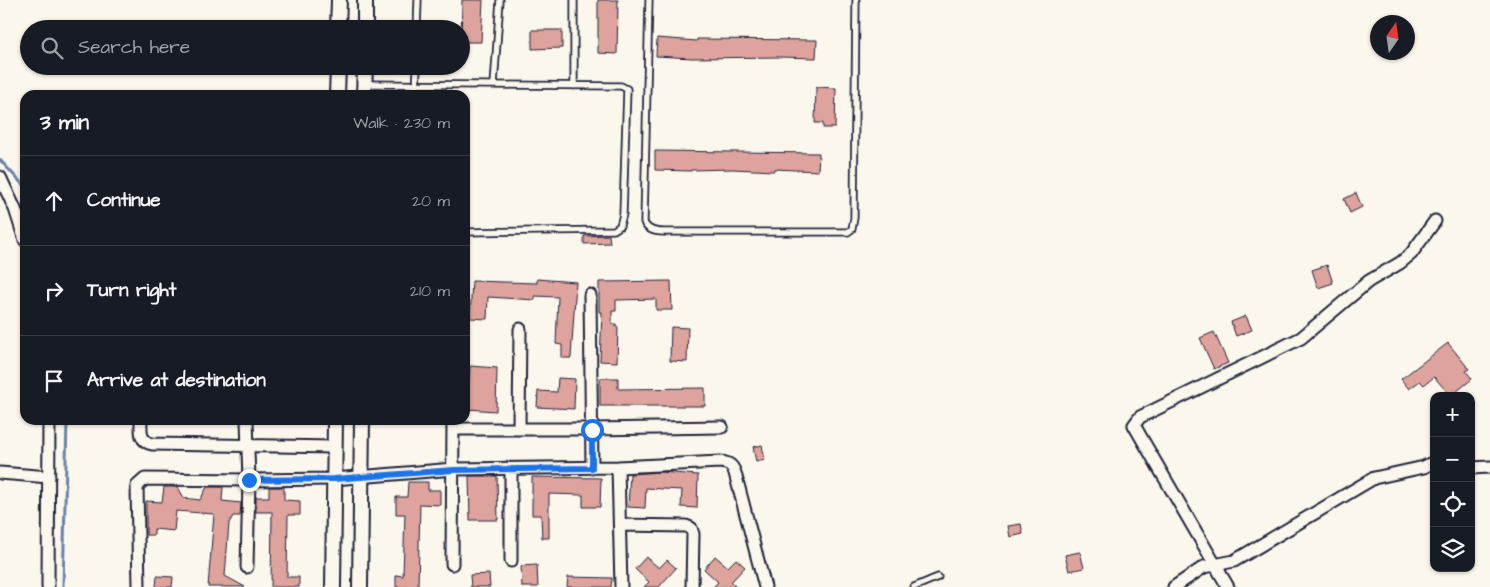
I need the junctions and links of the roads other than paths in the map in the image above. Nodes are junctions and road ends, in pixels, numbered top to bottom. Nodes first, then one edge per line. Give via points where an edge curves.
1 (339, 0) edge
2 (365, 0) edge
3 (418, 0) edge
4 (500, 0) edge
5 (574, 0) edge
6 (649, 0) edge
7 (856, 0) edge
8 (338, 20) edge
9 (365, 20) edge
10 (418, 20) edge
11 (338, 75) edge
12 (364, 75) edge
13 (416, 75) edge
14 (416, 84) junction
15 (494, 85) junction
16 (574, 86) junction
17 (364, 89) edge
18 (337, 90) edge
19 (416, 90) edge
20 (0, 177) edge
21 (1435, 221) dead end
22 (20, 224) edge
23 (470, 232) edge
24 (590, 295) dead end
25 (520, 329) dead end
26 (49, 425) edge
27 (141, 425) edge
28 (247, 425) edge
29 (335, 425) edge
30 (362, 425) edge
31 (453, 425) edge
32 (466, 425) edge
33 (722, 427) dead end
34 (519, 429) junction
35 (592, 430) junction
36 (248, 446) junction
37 (334, 447) junction
38 (1430, 464) edge
39 (618, 467) junction
40 (592, 468) junction
41 (1475, 468) edge
42 (1490, 468) edge
43 (511, 469) junction
44 (454, 470) junction
45 (0, 473) edge
46 (49, 477) junction
47 (361, 477) junction
48 (334, 479) junction
49 (249, 480) junction
50 (620, 525) junction
51 (511, 561) dead end
52 (452, 564) dead end
53 (1216, 565) junction
54 (248, 567) dead end
55 (938, 577) dead end
56 (48, 587) edge
57 (139, 587) edge
58 (333, 587) edge
59 (360, 587) edge
60 (621, 587) edge
61 (692, 587) edge
62 (765, 587) edge
63 (914, 587) edge
64 (1175, 587) edge
65 (1228, 587) edge

1 - 8 street
2 - 9 street
3 - 10 lane
4 - 15 lane
5 - 16 lane
6 - 7 lane via 644,222 650,230 664,232 852,230
11 - 18 street
12 - 17 street
13 - 14 lane
14 - 15 lane
14 - 17 lane
14 - 19 lane
15 - 16 lane
16 - 23 lane via 622,86 628,93 620,226 614,230
20 - 22 street
21 - 53 street via 1411,254 1369,281 1301,338 1136,420 1134,425
24 - 35 street
25 - 34 street
26 - 46 street
27 - 36 street via 140,434 146,443
28 - 36 street
29 - 37 street
30 - 47 street
31 - 44 street
32 - 34 street
33 - 35 street
34 - 35 street
35 - 40 street
36 - 37 street
36 - 49 street
37 - 48 street
38 - 53 street via 1374,478 1234,561
39 - 40 street
39 - 50 street
39 - 62 street via 720,462 732,466
40 - 43 street
41 - 42 street
43 - 44 street
43 - 51 street
44 - 47 street
44 - 52 street
45 - 46 street
46 - 56 street
47 - 48 street
47 - 59 street
48 - 49 street
48 - 58 street
49 - 54 street
49 - 57 street via 145,479 137,486
50 - 60 street
50 - 61 street via 690,528 693,534
53 - 64 street via 1204,567
53 - 65 street
55 - 63 lane

